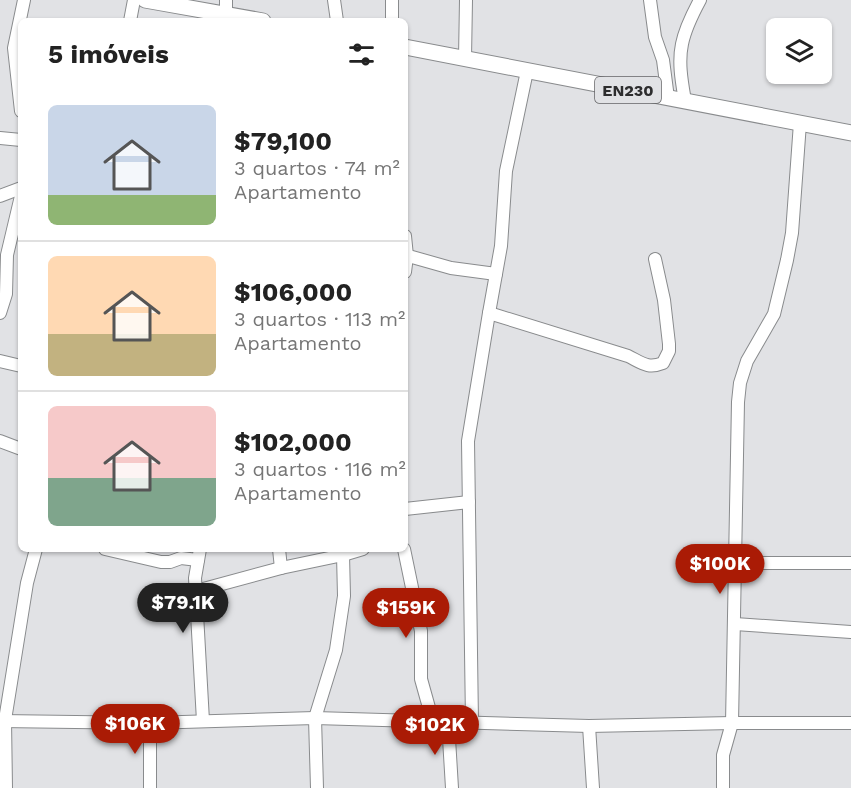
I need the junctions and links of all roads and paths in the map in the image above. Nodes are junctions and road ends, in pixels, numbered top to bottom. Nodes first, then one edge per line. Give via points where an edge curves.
1 (24, 0) edge
2 (134, 0) edge
3 (147, 0) edge
4 (334, 0) edge
5 (392, 0) edge
6 (466, 0) edge
7 (650, 0) edge
8 (700, 0) edge
9 (226, 7) edge
10 (20, 18) edge
11 (131, 18) edge
12 (255, 18) edge
13 (337, 18) edge
14 (392, 18) edge
15 (18, 29) edge
16 (408, 48) edge
17 (465, 58) junction
18 (527, 71) junction
19 (18, 84) edge
20 (668, 98) junction
21 (685, 101) junction
22 (800, 123) junction
23 (851, 133) edge
24 (0, 138) edge
25 (18, 140) edge
26 (18, 189) edge
27 (0, 196) edge
28 (18, 209) edge
29 (408, 257) edge
30 (655, 259) dead end
31 (496, 274) junction
32 (3, 294) edge
33 (489, 313) junction
34 (0, 314) edge
35 (0, 361) edge
36 (18, 365) edge
37 (0, 441) edge
38 (18, 448) edge
39 (469, 502) junction
40 (408, 509) edge
41 (35, 552) edge
42 (118, 552) edge
43 (279, 552) edge
44 (353, 552) edge
45 (405, 552) edge
46 (199, 555) edge
47 (343, 555) junction
48 (736, 563) junction
49 (851, 563) edge
50 (281, 568) junction
51 (196, 591) junction
52 (735, 624) junction
53 (851, 632) edge
54 (315, 718) junction
55 (3, 720) edge
56 (203, 721) junction
57 (433, 722) junction
58 (448, 722) junction
59 (472, 722) junction
60 (150, 723) junction
61 (732, 723) junction
62 (851, 723) edge
63 (589, 726) junction
64 (6, 788) edge
65 (150, 788) edge
66 (317, 788) edge
67 (452, 788) edge
68 (592, 788) edge
69 (723, 788) edge

1 - 10 street
2 - 11 street
3 - 9 main road
4 - 13 street
5 - 14 street
6 - 17 street
7 - 20 street
8 - 21 street via 682,44
9 - 12 main road
15 - 19 street via 14,48
16 - 17 main road, EN230
17 - 18 main road, EN230
18 - 20 main road, EN230
18 - 31 street via 506,171
20 - 21 main road, EN230
21 - 22 main road, EN230
22 - 23 main road, EN230
22 - 48 street via 787,260 774,314 747,361 740,383
24 - 25 street
26 - 27 street
28 - 32 street
29 - 31 street
30 - 33 street via 669,351 663,363 655,366
31 - 33 street
32 - 34 street
33 - 39 street via 468,441
35 - 36 street
37 - 38 street
39 - 40 street
39 - 59 street
41 - 55 street
42 - 46 street via 161,562
43 - 50 street
44 - 47 street
45 - 57 street via 421,631 421,679
46 - 51 street
47 - 50 street
47 - 54 street via 344,596 336,650
48 - 49 street
48 - 52 street
50 - 51 street
51 - 56 street
52 - 53 street
52 - 61 street
54 - 56 street
54 - 57 street
54 - 66 street
55 - 60 street
55 - 64 street
56 - 60 street
57 - 58 street
58 - 59 street
58 - 67 street
59 - 63 street
60 - 65 street
61 - 62 street
61 - 63 street
61 - 69 street via 723,755
63 - 68 street

